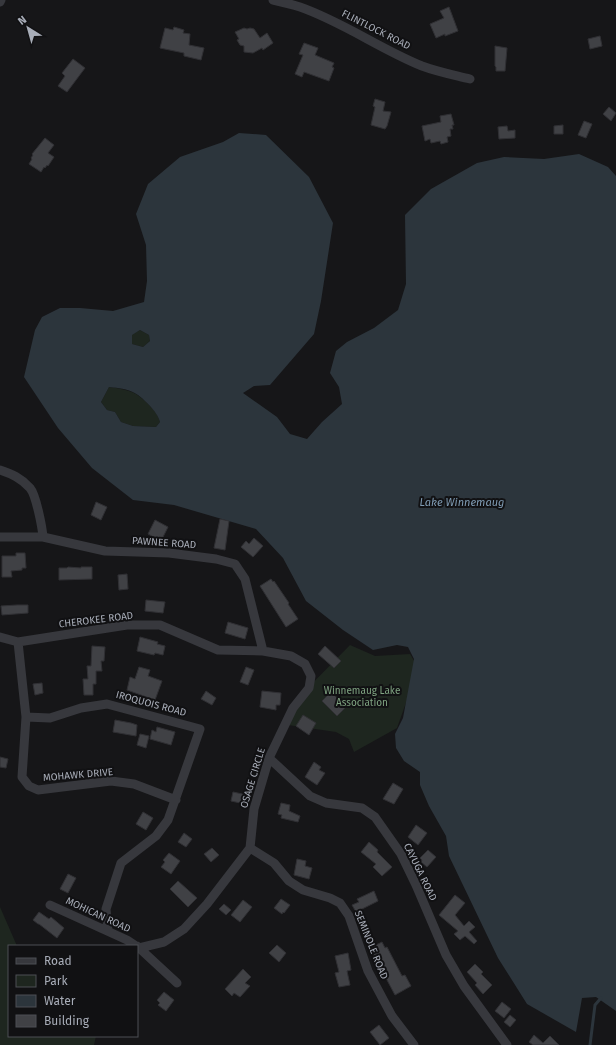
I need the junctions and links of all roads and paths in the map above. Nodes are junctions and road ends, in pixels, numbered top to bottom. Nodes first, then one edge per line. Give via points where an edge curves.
1 (273, 0) edge
2 (470, 79) dead end
3 (0, 470) edge
4 (44, 536) junction
5 (0, 537) edge
6 (0, 637) edge
7 (18, 642) junction
8 (263, 651) junction
9 (26, 718) junction
10 (269, 758) junction
11 (176, 800) junction
12 (250, 848) junction
13 (50, 905) dead end
14 (108, 931) junction
15 (134, 945) edge
16 (138, 947) edge
17 (177, 984) dead end
18 (414, 1045) edge
19 (507, 1045) edge

1 - 2 street, FLINTLOCK ROAD via 299,6 334,21 422,66
3 - 4 street via 14,474 31,489
4 - 5 street, PAWNEE ROAD
4 - 8 street, PAWNEE ROAD via 105,551 169,553 235,564 245,579
6 - 7 street, CHEROKEE ROAD
7 - 8 street, CHEROKEE ROAD via 127,625 160,626 218,650
7 - 9 street
8 - 10 street, OSAGE CIRCLE via 291,656 304,664 311,676 309,688 293,708
9 - 11 street, MOHAWK DRIVE via 22,777 29,786 38,790 110,781 134,784
9 - 11 street, IROQUOIS ROAD via 50,718 81,708 107,704 200,729
10 - 12 street, OSAGE CIRCLE via 254,809
10 - 19 street, CAYUGA ROAD via 310,796 326,803 362,808 375,817 401,854 446,955 464,986
11 - 14 street via 168,820 156,836 121,863 106,909
12 - 16 street via 207,904 184,929 164,942
12 - 18 street, SEMINOLE ROAD via 274,863 289,881 303,890 340,903 349,916 368,971 392,1016
13 - 14 street, MOHICAN ROAD
14 - 15 street, MOHICAN ROAD
16 - 17 street, MOHICAN ROAD

